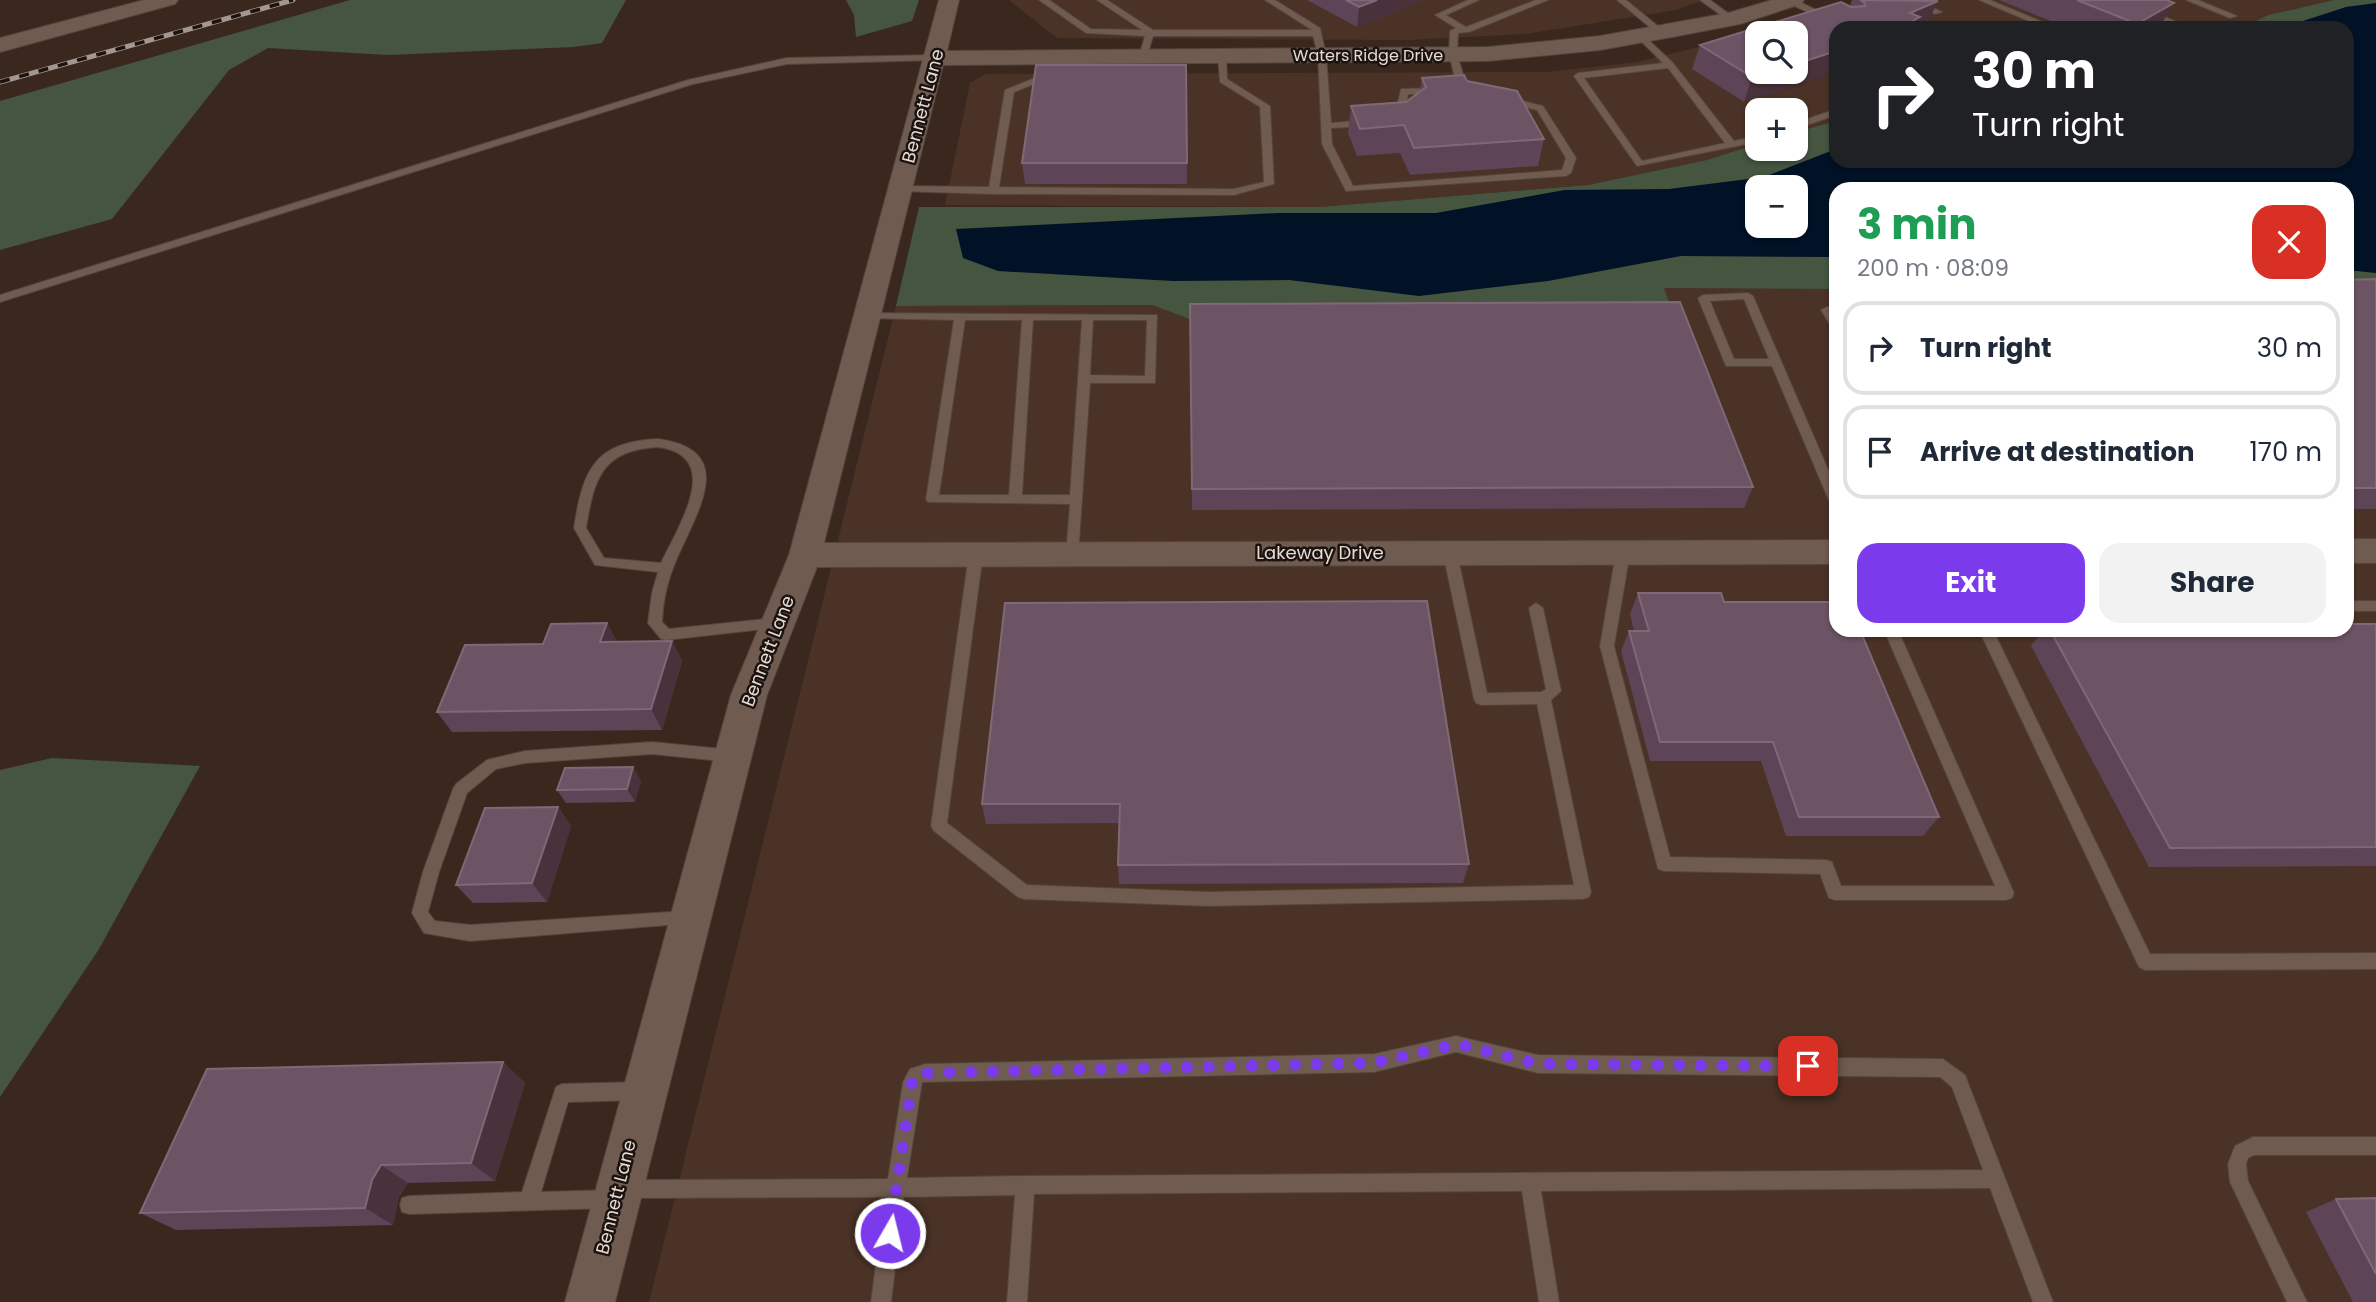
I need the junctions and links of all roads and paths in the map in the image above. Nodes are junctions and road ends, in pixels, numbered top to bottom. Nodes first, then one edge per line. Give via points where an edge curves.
1 (168, 0) edge
2 (949, 0) edge
3 (1044, 0) edge
4 (1101, 0) edge
5 (1269, 0) edge
6 (1475, 0) edge
7 (1544, 0) edge
8 (1621, 0) edge
9 (1704, 0) edge
10 (1910, 0) edge
11 (1983, 0) edge
12 (2115, 0) edge
13 (2190, 0) edge
14 (1793, 1) edge
15 (1937, 12) edge
16 (2232, 16) dead end
17 (1732, 19) junction
18 (1834, 21) edge
19 (2036, 21) edge
20 (2170, 21) edge
21 (1466, 30) junction
22 (1150, 32) junction
23 (1318, 33) junction
24 (1651, 34) junction
25 (0, 44) edge
26 (1453, 54) junction
27 (1322, 55) junction
28 (1143, 56) junction
29 (1222, 56) junction
30 (1051, 57) junction
31 (936, 58) junction
32 (1670, 65) junction
33 (1462, 91) junction
34 (1475, 94) edge
35 (1488, 97) edge
36 (1829, 114) edge
37 (1387, 122) edge
38 (1808, 122) edge
39 (1375, 123) edge
40 (1326, 126) junction
41 (1745, 142) edge
42 (1732, 145) junction
43 (902, 188) junction
44 (993, 191) junction
45 (0, 299) edge
46 (868, 316) junction
47 (960, 316) junction
48 (1028, 317) junction
49 (1088, 317) junction
50 (1777, 362) junction
51 (1084, 379) junction
52 (1829, 486) edge
53 (1014, 499) junction
54 (1077, 500) junction
55 (2354, 551) edge
56 (2376, 551) edge
57 (1829, 552) edge
58 (1450, 553) junction
59 (1623, 553) junction
60 (976, 554) junction
61 (1073, 554) junction
62 (805, 555) junction
63 (666, 568) junction
64 (2354, 606) edge
65 (2376, 606) edge
66 (1536, 608) dead end
67 (778, 623) junction
68 (1894, 637) edge
69 (1989, 637) edge
70 (1543, 698) junction
71 (733, 756) junction
72 (690, 917) junction
73 (2376, 961) edge
74 (644, 1091) junction
75 (2376, 1146) edge
76 (1997, 1179) junction
77 (1530, 1181) junction
78 (1025, 1185) junction
79 (896, 1188) junction
80 (617, 1194) junction
81 (529, 1201) junction
82 (409, 1205) dead end
83 (590, 1302) edge
84 (881, 1302) edge
85 (1017, 1302) edge
86 (1549, 1302) edge
87 (2043, 1302) edge
88 (2297, 1302) edge

1 - 25 street
2 - 31 street, Bennett Lane
3 - 22 lane via 1089,31
4 - 22 lane
5 - 23 lane via 1317,28
6 - 21 lane via 1438,15
7 - 21 lane
8 - 24 lane
9 - 17 lane
10 - 15 lane
11 - 19 lane
12 - 20 lane
13 - 16 lane
14 - 17 street, Waters Ridge Drive
14 - 18 lane
17 - 24 street, Waters Ridge Drive
21 - 26 lane via 1454,31
22 - 23 lane
22 - 28 lane
23 - 27 lane
24 - 26 street, Waters Ridge Drive via 1546,49
24 - 32 lane
26 - 27 street, Waters Ridge Drive
26 - 33 lane
27 - 29 street, Waters Ridge Drive
27 - 40 lane
28 - 29 street, Waters Ridge Drive
28 - 30 street, Waters Ridge Drive
29 - 44 lane via 1223,80 1265,106 1269,184 1234,192
30 - 31 street, Waters Ridge Drive
30 - 44 lane via 1049,75 1010,90
31 - 43 street, Bennett Lane
31 - 45 lane via 787,61 691,82
32 - 42 lane
32 - 42 lane via 1578,76 1640,164
33 - 34 lane
33 - 37 lane via 1404,91 1399,121
35 - 40 lane via 1540,108 1571,158 1566,173 1350,189 1327,144
36 - 38 lane
39 - 40 lane
41 - 42 lane
43 - 44 lane
43 - 46 street, Bennett Lane
46 - 47 lane
46 - 62 street, Bennett Lane
47 - 48 lane
47 - 53 lane via 932,499
48 - 49 lane
48 - 53 lane
49 - 51 lane
49 - 51 lane via 1153,317 1151,380
50 - 50 lane via 1748,296 1703,298 1730,363
50 - 52 lane
51 - 54 lane
53 - 54 lane
54 - 61 lane
55 - 56 street
57 - 59 street, Lakeway Drive
58 - 59 street, Lakeway Drive
58 - 61 street, Lakeway Drive
58 - 70 lane via 1481,699
59 - 68 lane via 1607,646 1664,864 1826,867 1835,893 2006,893
60 - 61 street, Lakeway Drive
60 - 62 street, Lakeway Drive
60 - 70 lane via 939,826 1024,892 1208,899 1583,892
62 - 67 street, Bennett Lane
63 - 63 lane via 698,497 699,468 690,452 635,442 611,454 590,480 580,528 600,562
63 - 67 lane via 655,623 666,635
64 - 65 lane
66 - 70 lane via 1554,691
67 - 71 street, Bennett Lane via 749,695
69 - 73 lane via 2146,962
71 - 72 street, Bennett Lane
71 - 72 lane via 652,748 524,757 492,764 461,789 420,913 430,928 470,933
72 - 74 street, Bennett Lane
74 - 80 street, Bennett Lane
74 - 81 lane via 562,1093
75 - 88 lane via 2253,1146 2241,1152 2239,1182
76 - 77 lane
76 - 79 lane via 1959,1081 1943,1068 1538,1064 1457,1044 1374,1063 916,1075
76 - 87 lane
77 - 78 lane
77 - 86 lane
78 - 79 lane
78 - 85 lane
79 - 80 lane
79 - 84 lane
80 - 81 lane
80 - 83 street, Bennett Lane
81 - 82 lane

